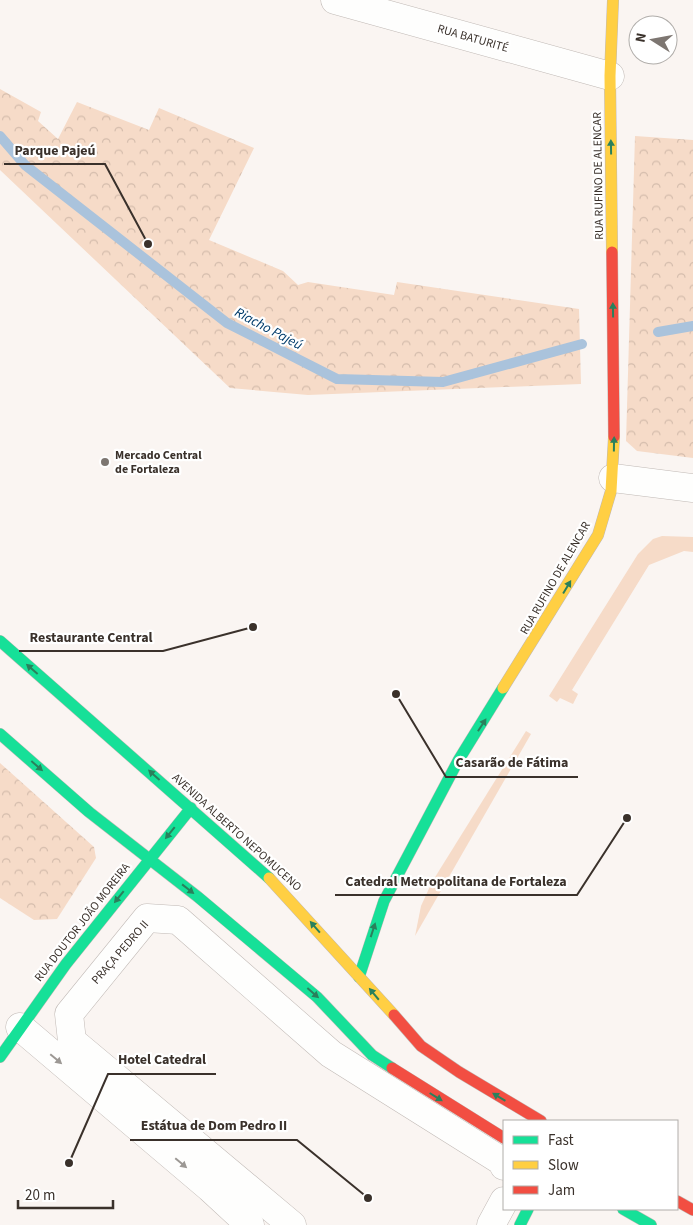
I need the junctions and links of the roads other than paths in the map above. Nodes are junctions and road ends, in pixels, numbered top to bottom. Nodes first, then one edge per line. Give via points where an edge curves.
1 (335, 0) edge
2 (613, 0) edge
3 (610, 76) junction
4 (613, 478) junction
5 (693, 488) edge
6 (0, 641) edge
7 (0, 734) edge
8 (191, 808) junction
9 (150, 859) junction
10 (359, 977) junction
11 (20, 1026) junction
12 (0, 1057) edge
13 (539, 1120) edge
14 (503, 1137) edge
15 (503, 1162) edge
16 (678, 1202) edge
17 (503, 1203) edge
18 (528, 1210) edge
19 (625, 1210) edge
20 (693, 1210) edge
21 (250, 1225) edge
22 (292, 1225) edge
23 (491, 1225) edge
24 (520, 1225) edge
25 (651, 1225) edge

1 - 3 street, RUA BATURITÉ
2 - 3 main road, RUA RUFINO DE ALENCAR
4 -> 3 main road, RUA RUFINO DE ALENCAR
4 - 5 street
10 -> 4 main road, RUA RUFINO DE ALENCAR via 384,901 454,770 598,535 608,510
8 -> 6 main road, AVENIDA ALBERTO NEPOMUCENO
7 -> 9 main road via 89,812
8 -> 9 main road, RUA DOUTOR JOÃO MOREIRA
10 -> 8 main road, AVENIDA ALBERTO NEPOMUCENO via 280,887
9 -> 11 main road, RUA DOUTOR JOÃO MOREIRA
9 -> 14 main road via 317,997 372,1055
13 -> 10 main road, AVENIDA ALBERTO NEPOMUCENO via 421,1046
11 - 12 main road, RUA DOUTOR JOÃO MOREIRA
11 -> 21 street
15 - 22 street, PRAÇA PEDRO II via 331,1054 178,920 147,918 69,1014 72,1041
16 - 20 main road
17 - 23 street
18 - 24 main road
19 - 25 main road

